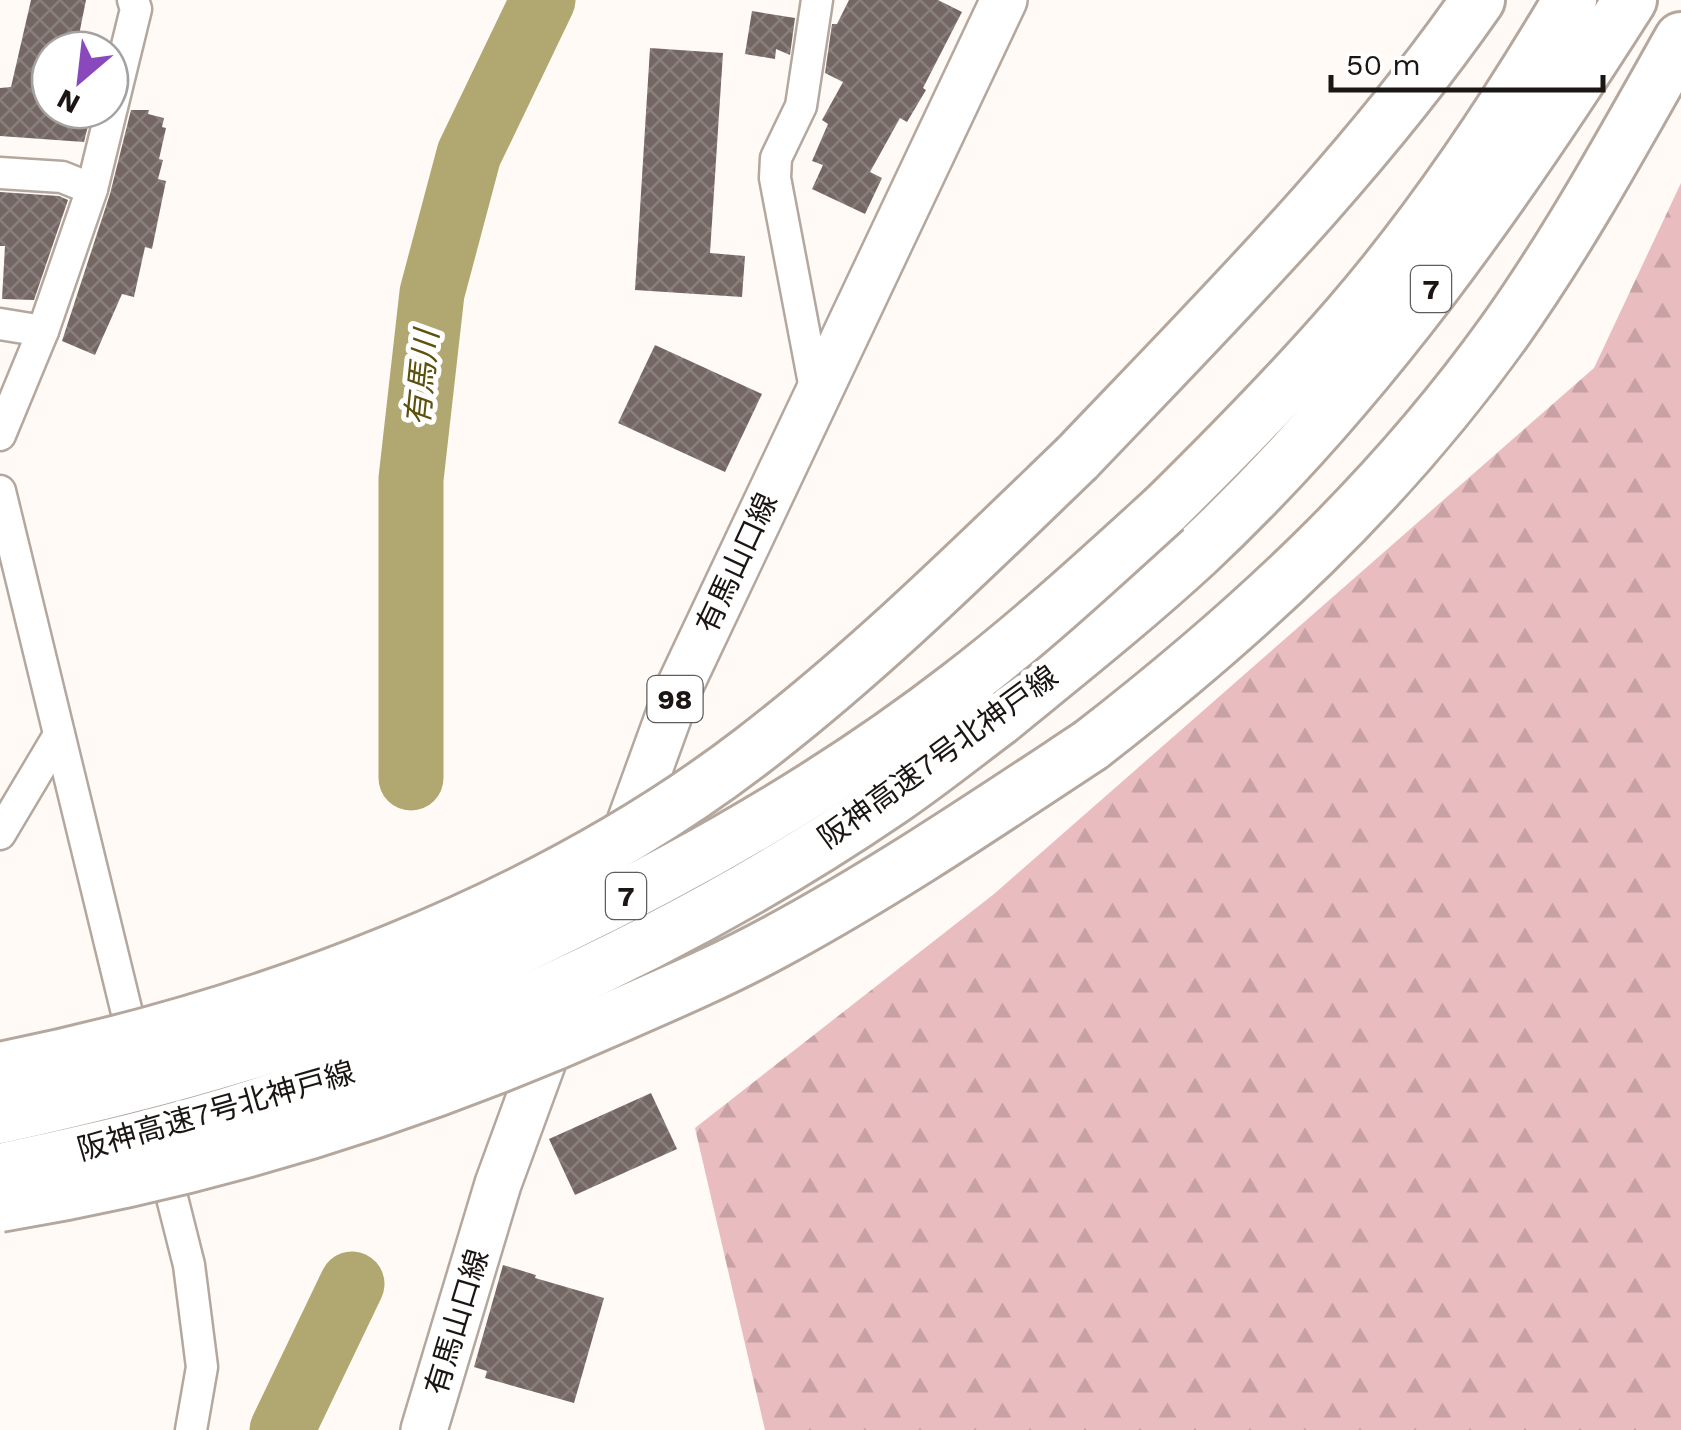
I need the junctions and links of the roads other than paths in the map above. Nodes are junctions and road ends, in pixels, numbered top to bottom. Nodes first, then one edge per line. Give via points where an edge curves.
1 (133, 0) edge
2 (816, 0) edge
3 (1004, 0) edge
4 (1478, 0) edge
5 (1570, 0) edge
6 (1630, 0) edge
7 (1681, 39) edge
8 (0, 173) edge
9 (92, 190) junction
10 (0, 324) edge
11 (43, 330) junction
12 (816, 394) junction
13 (0, 436) edge
14 (0, 491) edge
15 (59, 735) junction
16 (0, 834) edge
17 (0, 1069) edge
18 (0, 1117) edge
19 (0, 1170) edge
20 (0, 1205) edge
21 (191, 1430) edge
22 (424, 1430) edge

1 - 9 street
2 - 12 street via 800,106 776,158 775,178
3 - 12 main road, 有馬山口線 / 98
4 - 17 highway, bridge via 1320,200 1077,458 856,666 751,752 652,821 420,939 175,1026
5 - 18 highway, 阪神高速7号北神戸線 / 7, bridge via 1446,190 1350,314 1258,416 1058,607 853,763 634,893 373,1012 238,1057
6 - 19 highway, 阪神高速7号北神戸線 / 7, bridge via 1490,213 1391,342 1296,450 1197,552 1013,708 890,800 785,867 537,998 261,1104
7 - 20 highway, bridge via 1554,256 1449,404 1328,542 1261,606 1091,745 881,882 773,943 532,1054 299,1137
8 - 9 street via 62,177
9 - 11 street
10 - 11 street
11 - 13 street
12 - 22 main road, 有馬山口線 / 98 via 678,690 498,1184
14 - 15 street
15 - 16 street
15 - 21 street via 188,1265 202,1367

